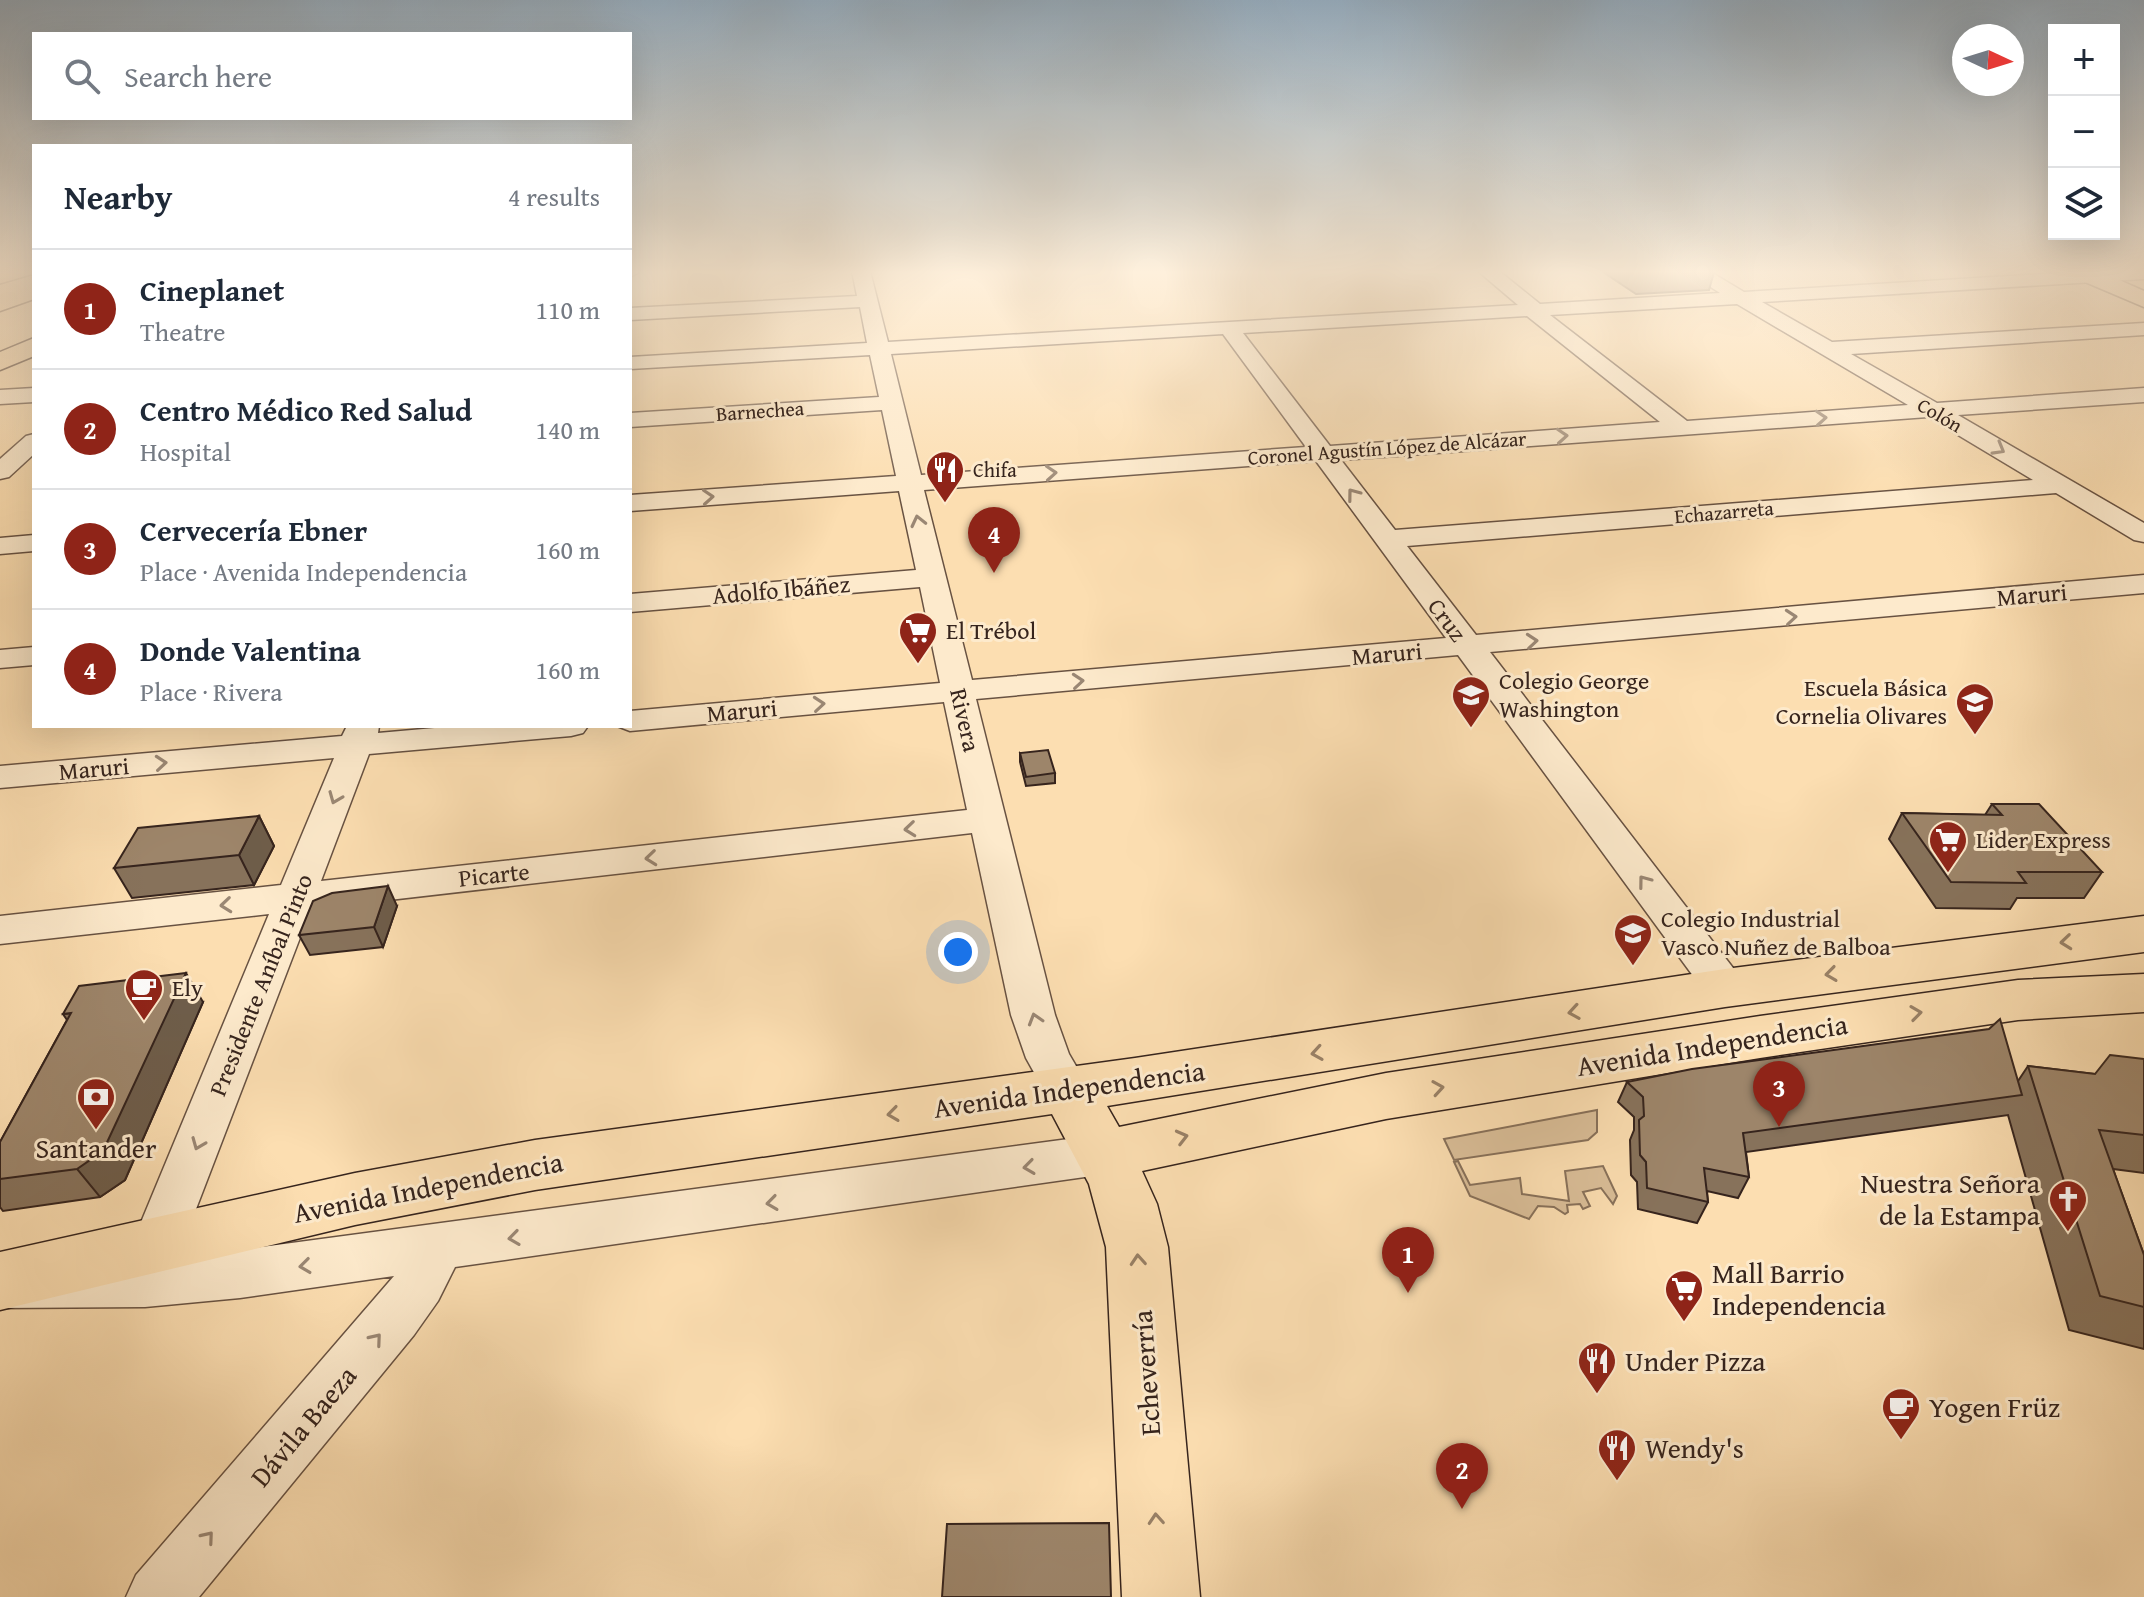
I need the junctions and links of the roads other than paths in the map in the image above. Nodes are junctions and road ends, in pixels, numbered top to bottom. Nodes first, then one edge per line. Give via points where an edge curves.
1 (921, 346) edge
2 (1242, 346) edge
3 (1579, 346) edge
4 (1820, 346) edge
5 (1881, 346) edge
6 (32, 347) edge
7 (878, 348) junction
8 (1826, 349) junction
9 (0, 362) edge
10 (632, 363) edge
11 (32, 371) edge
12 (0, 383) edge
13 (32, 395) edge
14 (2144, 395) edge
15 (0, 397) edge
16 (891, 403) junction
17 (1932, 410) junction
18 (632, 420) edge
19 (1682, 428) junction
20 (32, 443) edge
21 (1322, 453) junction
22 (12, 462) edge
23 (910, 483) junction
24 (2061, 485) junction
25 (632, 503) edge
26 (2144, 534) edge
27 (1387, 539) junction
28 (32, 543) edge
29 (0, 546) edge
30 (931, 577) junction
31 (2144, 584) edge
32 (632, 603) edge
33 (1467, 646) junction
34 (32, 656) edge
35 (0, 659) edge
36 (958, 692) junction
37 (632, 721) edge
38 (529, 728) edge
39 (360, 736) edge
40 (0, 777) edge
41 (987, 820) junction
42 (295, 898) junction
43 (0, 930) edge
44 (2144, 934) edge
45 (1725, 988) junction
46 (2144, 993) edge
47 (1067, 1090) junction
48 (1106, 1154) junction
49 (158, 1244) junction
50 (438, 1249) junction
51 (0, 1282) edge
52 (158, 1597) edge
53 (1161, 1597) edge

1 - 7 street
2 - 21 street, Cruz
3 - 19 street
4 - 8 street, Colón
5 - 8 street
6 - 9 main road
7 - 10 street
7 - 16 street, Rivera
8 - 17 street, Colón
11 - 12 main road
13 - 15 street
14 - 17 street, Coronel Agustín López de Alcázar
16 - 18 street, Barnechea
16 - 23 street, Rivera
19 -> 17 street, Coronel Agustín López de Alcázar
17 -> 24 street, Colón
21 -> 19 street, Coronel Agustín López de Alcázar
20 - 22 street
23 -> 21 street, Coronel Agustín López de Alcázar
27 -> 21 street, Cruz
25 -> 23 street, Coronel Agustín López de Alcázar
30 -> 23 street, Rivera
24 - 26 street, Colón
24 - 27 street, Echazarreta
27 - 33 street, Cruz
28 - 29 street
30 - 32 street, Adolfo Ibáñez
30 - 36 street, Rivera
33 -> 31 street, Maruri
36 -> 33 street, Maruri
45 -> 33 street, Cruz
34 - 35 street
37 -> 36 street, Maruri
36 - 41 street, Rivera
38 - 39 street, Maruri
40 -> 39 street, Maruri
39 -> 42 street, Presidente Aníbal Pinto
41 -> 42 street, Picarte
47 -> 41 street, Rivera via 1048,1058 1033,1015
42 -> 43 street, Picarte
42 -> 49 street, Presidente Aníbal Pinto
44 -> 45 main road, Avenida Independencia
45 -> 47 main road, Avenida Independencia
48 -> 46 main road, Avenida Independencia via 1370,1099 1760,1037 2018,1000
47 - 48 main road, Rivera
47 -> 49 main road, Avenida Independencia via 535,1165
48 -> 50 street, Avenida Independencia
53 -> 48 main road, Echeverría via 1137,1247 1124,1190
49 - 51 main road, Avenida Independencia
50 -> 51 street, Avenida Independencia via 145,1283
52 -> 50 street, Dávila Baeza via 395,1317

